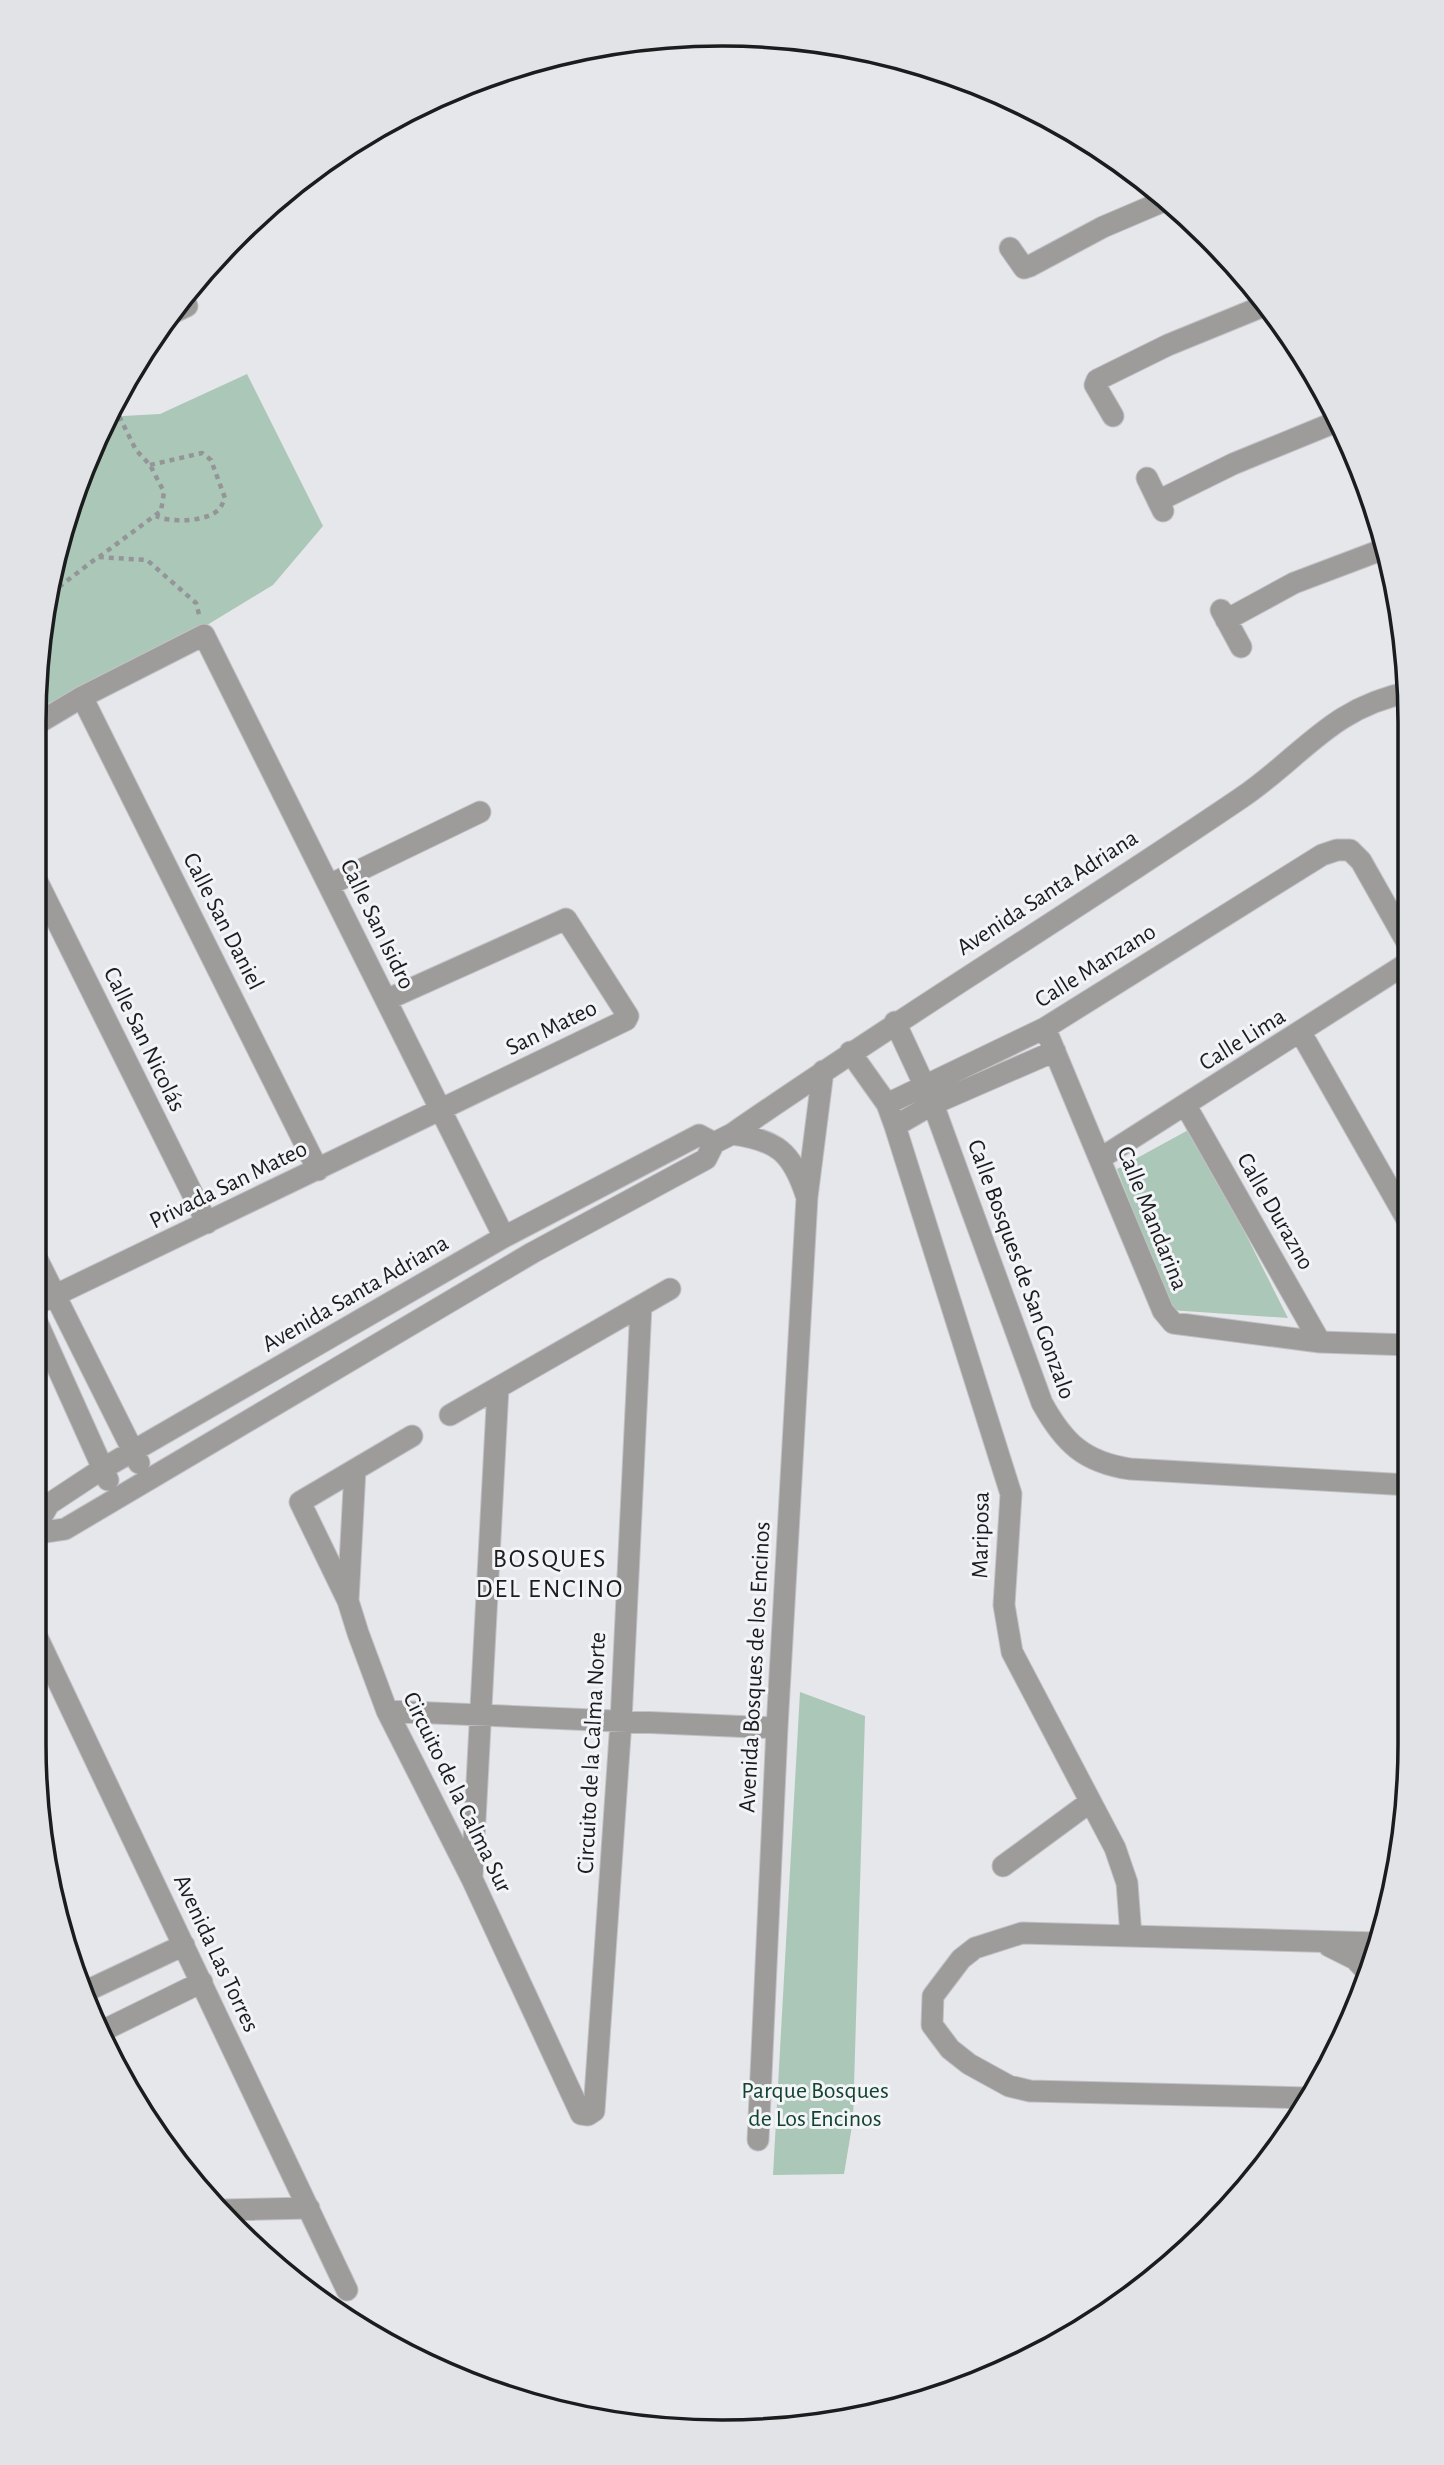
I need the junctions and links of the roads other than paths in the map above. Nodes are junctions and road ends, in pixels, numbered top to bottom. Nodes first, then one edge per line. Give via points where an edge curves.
1 (1157, 204) edge
2 (1010, 248) dead end
3 (1258, 308) edge
4 (1112, 416) dead end
5 (1330, 424) edge
6 (1147, 478) dead end
7 (1376, 552) edge
8 (1241, 647) dead end
9 (1397, 695) edge
10 (82, 697) junction
11 (46, 718) edge
12 (481, 812) dead end
13 (329, 885) junction
14 (46, 899) edge
15 (1398, 927) edge
16 (1398, 969) edge
17 (386, 1000) junction
18 (895, 1022) junction
19 (1045, 1027) junction
20 (1301, 1033) junction
21 (1055, 1051) junction
22 (850, 1052) junction
23 (823, 1071) junction
24 (930, 1095) junction
25 (887, 1104) junction
26 (1186, 1106) junction
27 (441, 1110) junction
28 (895, 1126) junction
29 (723, 1138) junction
30 (1101, 1158) junction
31 (318, 1170) junction
32 (807, 1197) junction
33 (1398, 1204) edge
34 (207, 1223) junction
35 (504, 1237) junction
36 (670, 1289) dead end
37 (46, 1300) edge
38 (640, 1306) junction
39 (46, 1342) edge
40 (1320, 1342) junction
41 (1398, 1345) edge
42 (498, 1388) junction
43 (450, 1415) dead end
44 (412, 1436) dead end
45 (132, 1451) junction
46 (102, 1469) junction
47 (355, 1470) junction
48 (148, 1477) junction
49 (1398, 1484) edge
50 (117, 1496) junction
51 (46, 1509) edge
52 (46, 1532) edge
53 (348, 1601) junction
54 (46, 1656) edge
55 (387, 1711) junction
56 (480, 1715) junction
57 (621, 1721) junction
58 (777, 1728) junction
59 (1090, 1802) junction
60 (1003, 1866) dead end
61 (472, 1879) junction
62 (1131, 1936) junction
63 (1316, 1941) junction
64 (1368, 1943) edge
65 (184, 1945) junction
66 (1361, 1967) edge
67 (202, 1982) junction
68 (92, 1988) edge
69 (109, 2029) edge
70 (1297, 2098) edge
71 (588, 2115) joint
72 (758, 2140) dead end
73 (309, 2208) junction
74 (233, 2210) edge
75 (348, 2290) dead end

1 - 2 street via 1024,268
3 - 4 street via 1097,380 1095,385
5 - 6 street via 1268,449 1161,507
7 - 8 street via 1223,614
9 - 18 street, Avenida Santa Adriana via 1342,716 1241,798
10 - 11 street
10 - 13 street, Calle San Isidro via 204,635
10 - 31 street, Calle San Daniel
12 - 13 street
13 - 17 street, Calle San Isidro
14 - 34 street, Calle San Nicolás
15 - 19 street, Calle Manzano via 1361,861 1350,850 1337,850
16 - 20 street, Calle Lima
17 - 27 street, Calle San Isidro
17 - 27 street, San Mateo via 566,919 626,1011 626,1020
18 - 22 street, Avenida Santa Adriana
18 - 24 street, Calle Bosques de San Gonzalo
19 - 21 street, Calle Mandarina
19 - 24 street, Calle Manzano
20 - 26 street, Calle Lima
20 - 33 street
21 - 24 street, Calle Manzano
21 - 30 street, Calle Mandarina
22 - 23 street, Avenida Santa Adriana
22 - 25 street, Mariposa
23 - 29 street, Avenida Santa Adriana
23 - 32 street, Avenida Bosques de los Encinos
24 - 25 street, Calle Manzano
24 - 28 street, Calle Manzano
24 - 49 street, Calle Bosques de San Gonzalo via 1042,1403 1057,1432 1080,1452 1130,1469
25 - 28 street, Mariposa
26 - 30 street, Calle Lima
26 - 40 street, Calle Durazno
27 - 31 street, Privada San Mateo
27 - 35 street, Calle San Isidro
28 - 59 street, Mariposa via 1011,1494 1004,1605 1012,1651
29 - 32 street, Avenida Bosques de los Encinos via 772,1142 800,1174
29 - 35 street, Avenida Santa Adriana via 699,1135
29 - 48 street, Avenida Santa Adriana via 706,1159 598,1215
30 - 40 street, Calle Mandarina via 1163,1311 1173,1323
31 - 34 street, Privada San Mateo
32 - 58 street, Avenida Bosques de los Encinos
34 - 37 street, Privada San Mateo
35 - 45 street, Avenida Santa Adriana
36 - 38 street
37 - 45 street
38 - 42 street
38 - 57 street, Circuito de la Calma Norte
39 - 46 street
40 - 41 street, Calle Mandarina
42 - 43 street
42 - 56 street
44 - 47 street
45 - 46 street, Avenida Santa Adriana
45 - 48 street
46 - 50 street
46 - 51 street, Avenida Santa Adriana
47 - 53 street, Circuito de la Calma Sur
47 - 53 street via 300,1502
48 - 50 street, Avenida Santa Adriana
50 - 52 street, Avenida Santa Adriana via 65,1529
53 - 55 street, Circuito de la Calma Sur
54 - 65 street, Avenida Las Torres
55 - 56 street
55 - 61 street, Circuito de la Calma Sur
56 - 57 street
56 - 61 street
57 - 58 street
57 - 71 street, Circuito de la Calma Norte via 594,2110
58 - 72 street, Avenida Bosques de los Encinos
59 - 60 street
59 - 62 street, Mariposa via 1128,1883
61 - 71 street, Circuito de la Calma Sur via 581,2114
62 - 63 street
62 - 70 street via 1022,1933 975,1948 933,1996 932,2025 950,2049 1009,2087
63 - 64 street
63 - 66 street via 1343,1951
65 - 67 street, Avenida Las Torres
65 - 68 street
67 - 69 street
67 - 73 street, Avenida Las Torres
73 - 74 street
73 - 75 street, Avenida Las Torres

